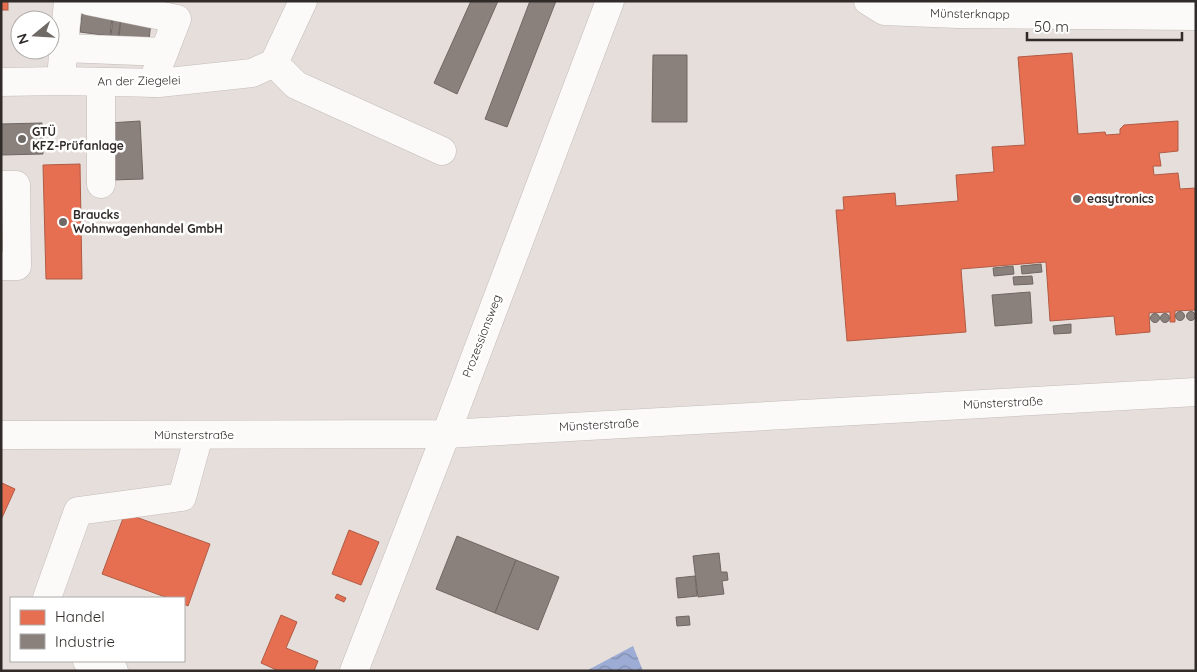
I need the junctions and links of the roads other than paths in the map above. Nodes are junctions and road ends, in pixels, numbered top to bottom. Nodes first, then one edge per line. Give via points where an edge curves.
1 (68, 1) edge
2 (89, 1) edge
3 (302, 1) edge
4 (610, 1) edge
5 (868, 1) edge
6 (1196, 16) edge
7 (64, 48) junction
8 (164, 52) junction
9 (274, 63) junction
10 (61, 81) junction
11 (1, 82) edge
12 (101, 82) junction
13 (152, 84) junction
14 (442, 151) dead end
15 (101, 184) dead end
16 (1, 185) edge
17 (1, 266) edge
18 (1196, 392) edge
19 (446, 434) junction
20 (1, 435) edge
21 (199, 435) junction
22 (47, 597) edge
23 (89, 662) edge
24 (114, 671) edge
25 (354, 671) edge

1 - 7 main road
2 - 8 main road via 177,19
3 - 9 main road
4 - 19 main road, Prozessionsweg
5 - 6 main road, Münsterknapp via 884,11 948,14
7 - 8 main road
7 - 10 main road
8 - 13 main road
9 - 13 main road, An der Ziegelei via 252,73
9 - 14 main road via 296,85
10 - 11 main road, An der Ziegelei
10 - 12 main road, An der Ziegelei
12 - 13 main road, An der Ziegelei
12 - 15 main road
16 - 17 main road via 16,185 18,266
18 - 19 main road, Münsterstraße
19 - 21 main road, Münsterstraße
19 - 25 main road, Prozessionsweg
20 - 21 main road, Münsterstraße
21 - 22 main road via 182,497 78,511
23 - 24 main road

